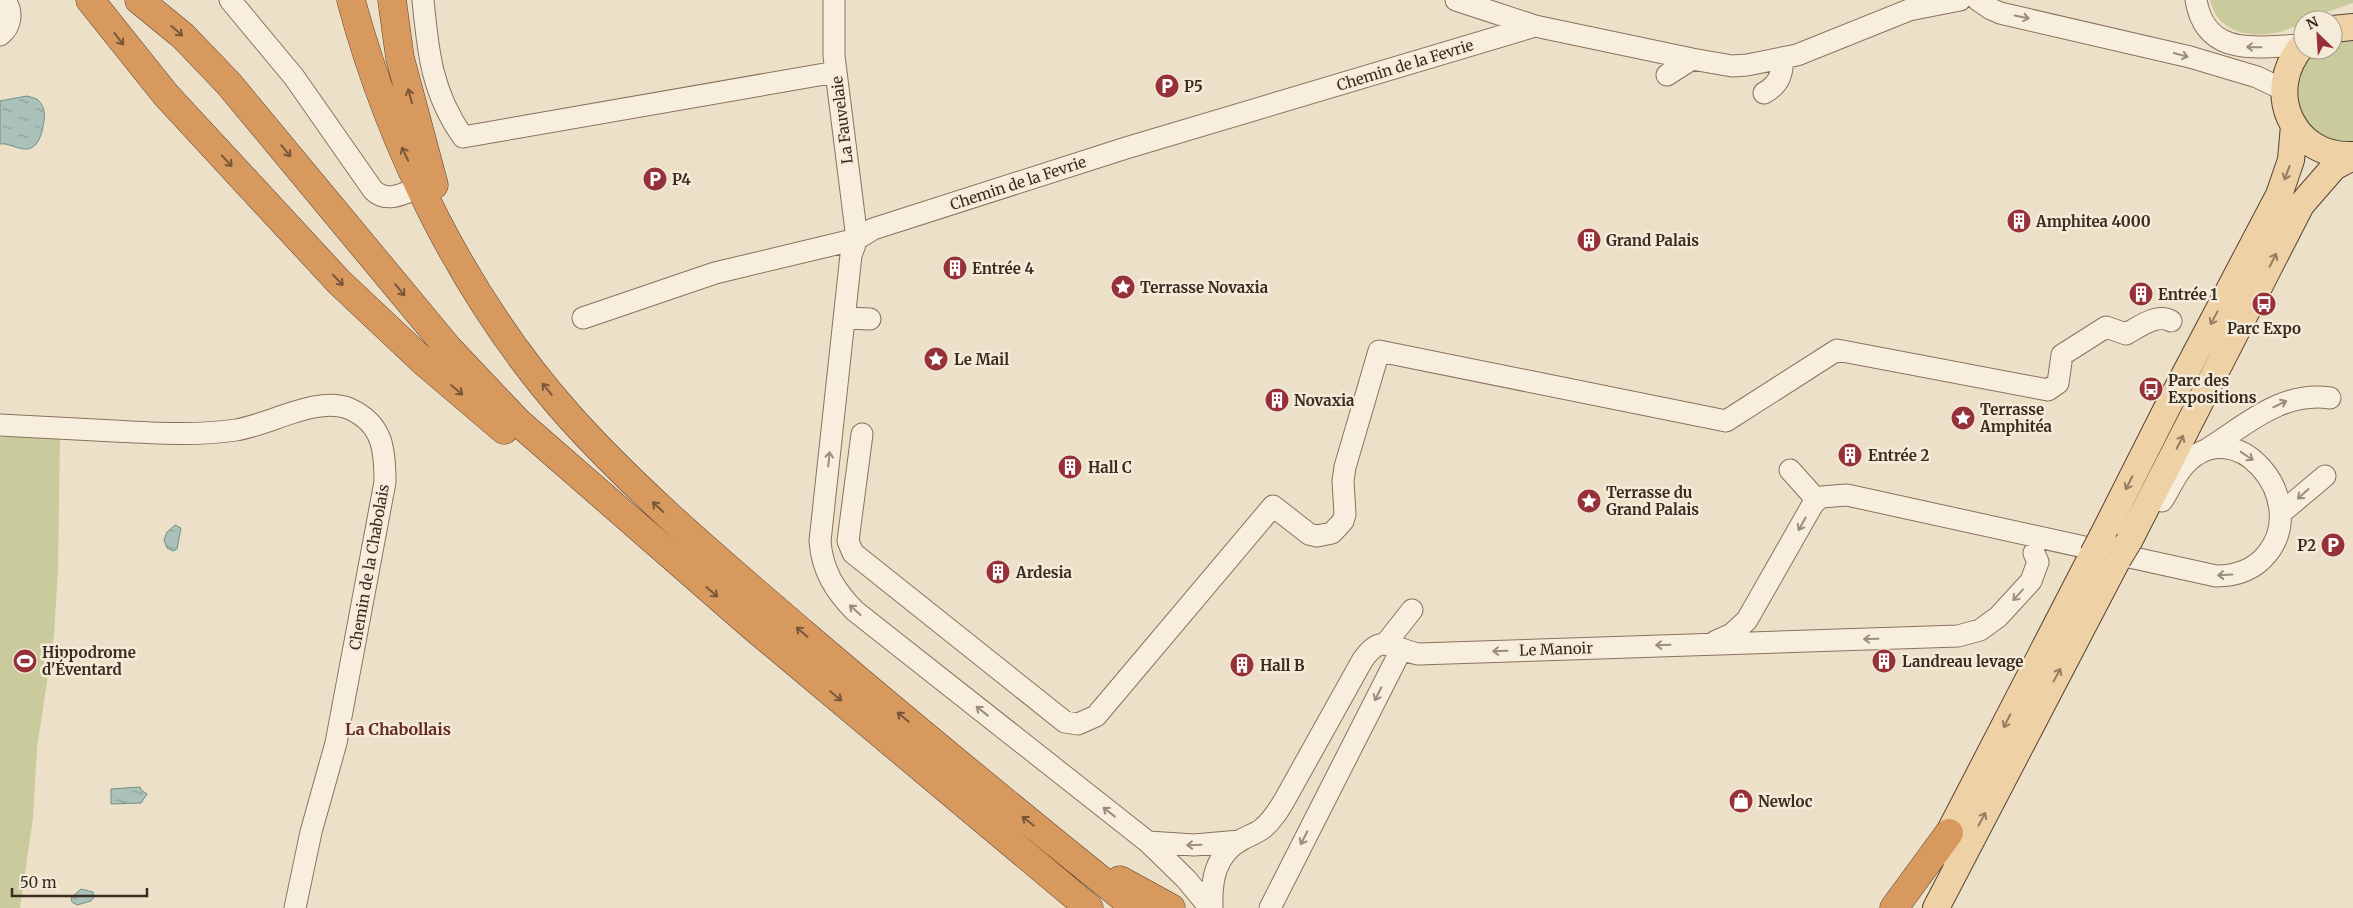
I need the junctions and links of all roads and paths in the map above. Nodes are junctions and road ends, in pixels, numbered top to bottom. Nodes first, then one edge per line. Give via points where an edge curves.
1 (4, 0) edge
2 (90, 0) edge
3 (139, 0) edge
4 (230, 0) edge
5 (351, 0) edge
6 (392, 0) edge
7 (424, 0) edge
8 (834, 0) edge
9 (1456, 0) edge
10 (1960, 0) edge
11 (1978, 0) edge
12 (2196, 0) edge
13 (1535, 26) junction
14 (0, 34) edge
15 (2293, 45) edge
16 (1692, 59) junction
17 (1782, 60) junction
18 (2293, 60) edge
19 (836, 72) junction
20 (1667, 75) dead end
21 (2284, 90) junction
22 (1764, 93) dead end
23 (2294, 125) junction
24 (2353, 156) edge
25 (420, 187) junction
26 (857, 239) junction
27 (450, 244) junction
28 (583, 318) dead end
29 (845, 318) junction
30 (870, 319) dead end
31 (2171, 321) dead end
32 (2330, 398) dead end
33 (0, 425) edge
34 (862, 434) dead end
35 (2209, 449) junction
36 (1790, 470) dead end
37 (2325, 476) dead end
38 (580, 478) junction
39 (1826, 498) junction
40 (2281, 513) junction
41 (2127, 544) junction
42 (1412, 610) dead end
43 (1712, 643) junction
44 (1394, 647) junction
45 (975, 811) junction
46 (1949, 833) junction
47 (1240, 841) junction
48 (1148, 842) junction
49 (1066, 851) junction
50 (295, 908) edge
51 (1066, 908) edge
52 (1089, 908) edge
53 (1136, 908) edge
54 (1171, 908) edge
55 (1211, 908) edge
56 (1270, 908) edge
57 (1894, 908) edge
58 (1910, 908) edge
59 (1936, 908) edge

1 - 14 street via 9,8 9,23
2 -> 38 highway via 166,95 339,282 424,362 550,469
3 -> 38 highway via 207,60 274,136 448,348 518,422
4 - 25 street via 294,77 378,195 391,197
25 -> 5 highway via 385,107
27 -> 6 highway via 400,58
7 - 19 street via 434,78 449,117 463,137
8 - 19 street, La Fauvelaie
9 - 13 street
10 - 17 street, Chemin de la Fevrie via 1909,10
11 -> 21 street via 2000,13 2190,57 2257,77
15 -> 12 street via 2248,47 2227,43 2217,38 2202,22
13 - 16 street, Chemin de la Fevrie
13 - 26 street, Chemin de la Fevrie via 1126,148 871,230
16 - 17 street, Chemin de la Fevrie via 1732,66
16 - 20 street
17 - 22 street via 1778,81
18 - 21 main road
19 - 26 street, La Fauvelaie
21 - 23 main road via 2286,108
23 - 24 main road via 2318,148
23 -> 46 main road via 2292,160 2279,195
41 -> 24 main road via 2302,205 2334,168
25 - 27 highway
26 - 28 street, Chemin de la Fevrie via 715,273
26 - 29 street via 852,255
49 -> 27 highway via 694,540 616,466 568,415 517,350
29 - 30 street
48 -> 29 street via 855,611 829,579 821,557 820,542
31 - 34 street via 2157,319 2126,334 2106,327 2062,355 2058,383 2048,390 1837,350 1726,421 1379,351 1345,467 1345,514 1338,527 1325,535 1309,534 1272,506 1096,716 1078,724 1065,722 853,554 848,541
35 -> 32 street via 2287,401
33 - 50 street, Chemin de la Chabolais via 196,434 238,430 327,405 348,408 367,418 376,430 383,444 385,482 372,562 336,743 311,832
35 -> 40 street via 2236,450 2252,459 2271,482
35 - 41 street via 2182,468 2160,506
36 - 39 street
37 -> 40 street
38 -> 45 highway
40 -> 39 street via 2276,541 2263,558 2234,575 2216,576 1847,495
39 -> 43 street via 1747,620 1732,634
39 -> 43 street, Le Manoir via 2041,548 2038,562 2031,581 1998,617 1980,630 1958,636
59 -> 41 main road
42 - 44 street
43 -> 44 street, Le Manoir via 1418,654
44 - 47 street via 1377,644 1362,661 1284,801 1271,820
44 -> 56 street
45 - 51 highway
45 - 52 highway
46 - 57 highway
46 - 58 main road
47 -> 48 street via 1188,845
47 - 55 street via 1222,858 1214,872
48 - 55 street
49 - 53 highway
49 - 54 highway

